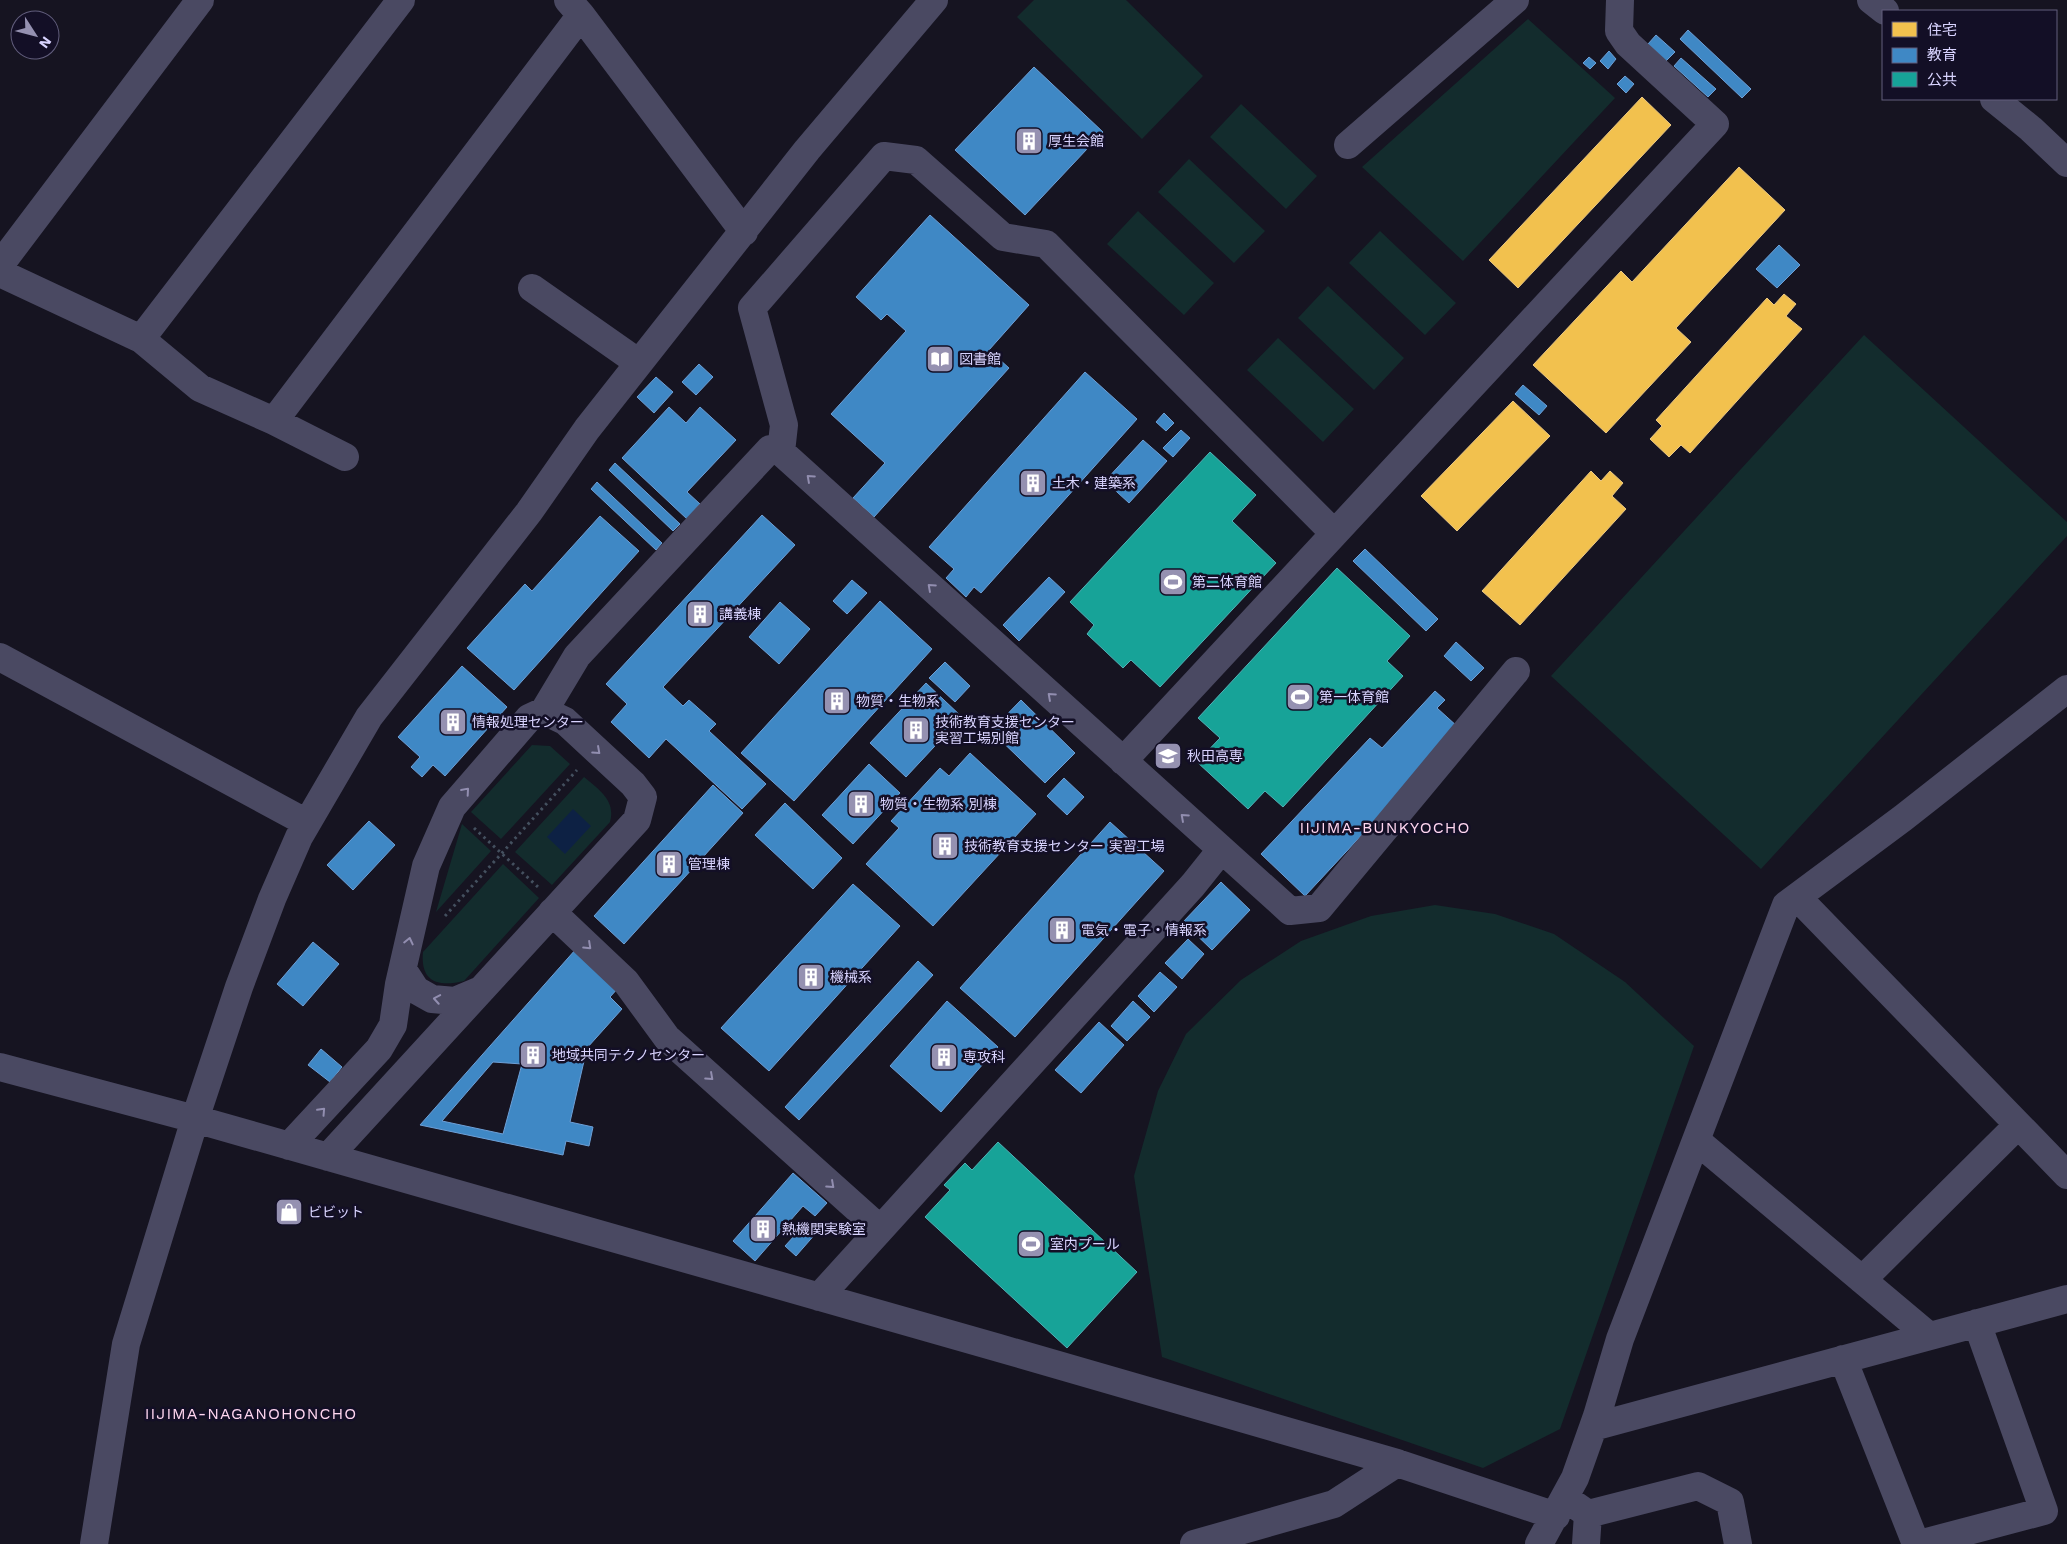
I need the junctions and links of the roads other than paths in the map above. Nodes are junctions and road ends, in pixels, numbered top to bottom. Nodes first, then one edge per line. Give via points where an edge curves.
1 (200, 0) edge
2 (401, 0) edge
3 (934, 0) edge
4 (1515, 0) edge
5 (1620, 0) edge
6 (1871, 0) edge
7 (574, 7) edge
8 (1884, 10) edge
9 (1995, 100) edge
10 (1348, 145) dead end
11 (2064, 151) edge
12 (744, 232) junction
13 (0, 265) edge
14 (0, 273) edge
15 (532, 288) dead end
16 (141, 339) junction
17 (639, 363) junction
18 (274, 421) junction
19 (782, 452) junction
20 (345, 457) dead end
21 (1334, 534) junction
22 (0, 657) edge
23 (1516, 672) dead end
24 (2067, 689) edge
25 (544, 711) junction
26 (1123, 761) junction
27 (307, 823) junction
28 (1221, 850) junction
29 (1797, 897) junction
30 (555, 909) junction
31 (402, 970) junction
32 (482, 990) junction
33 (0, 1067) edge
34 (195, 1119) junction
35 (2018, 1125) junction
36 (1697, 1141) junction
37 (289, 1146) junction
38 (328, 1157) junction
39 (2067, 1175) edge
40 (880, 1229) junction
41 (1862, 1280) junction
42 (819, 1297) junction
43 (2067, 1299) edge
44 (1977, 1323) junction
45 (1929, 1336) junction
46 (1843, 1359) junction
47 (1593, 1427) junction
48 (1398, 1463) junction
49 (1560, 1507) junction
50 (1588, 1514) junction
51 (94, 1544) edge
52 (1194, 1544) edge
53 (1539, 1544) edge
54 (1586, 1544) edge
55 (1738, 1544) edge
56 (1918, 1544) edge

1 - 13 street
2 - 16 street
3 - 12 street via 807,150
4 - 10 street
5 - 21 street via 1619,31 1628,44 1715,124
6 - 8 street
7 - 12 street
7 - 18 street
9 - 11 street via 2030,129
12 - 17 street
14 - 16 street
15 - 17 street
16 - 18 street via 200,388
17 - 27 street via 587,428 529,512 368,717
18 - 20 street
19 - 21 street via 784,425 752,308 884,156 916,160 1003,237 1046,244
19 - 25 street via 770,450 577,656
26 -> 19 street
21 - 26 street
22 - 27 street
23 - 28 street via 1319,908 1290,910
24 - 29 street
25 -> 30 street via 565,721 643,797 637,820
31 -> 25 street via 426,866 452,807 529,718
28 -> 26 street
27 - 34 street via 272,899
28 - 40 street via 1193,885
29 - 35 street
29 - 36 street via 1786,905
30 - 32 street
30 -> 40 street via 626,982 667,1038
32 -> 31 street via 454,1001 432,999 416,990
37 -> 31 street via 379,1049 393,1025
32 - 38 street
33 - 34 street
34 - 37 street
34 - 51 street via 126,1344
35 - 39 street
35 - 41 street
36 - 41 street
36 - 47 street via 1620,1339
37 - 38 street
38 - 42 street
40 - 42 street
41 - 45 street
42 - 48 street
43 - 44 street
44 - 45 street
44 - 56 street via 2044,1511
45 - 46 street
46 - 47 street
46 - 56 street
47 - 49 street via 1575,1478
48 - 49 street
48 - 52 street via 1334,1504
49 - 50 street
49 - 53 street
50 - 54 street
50 - 55 street via 1698,1486 1730,1502

